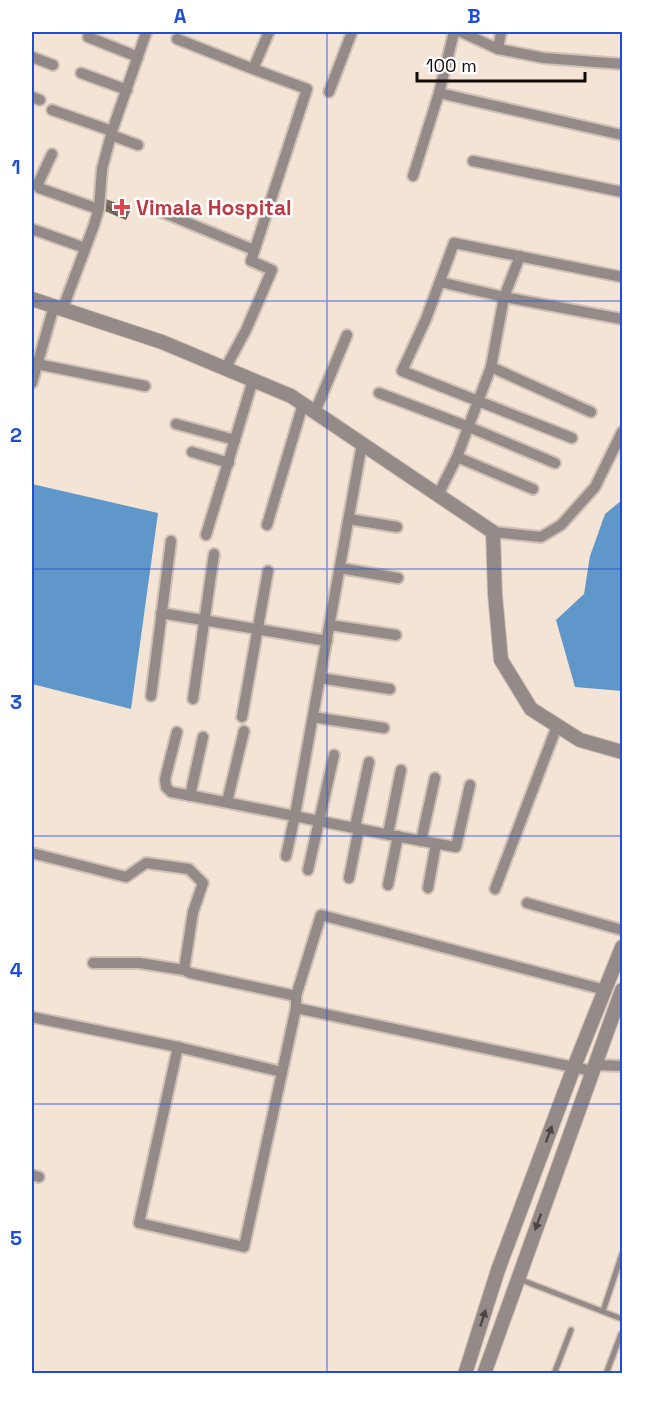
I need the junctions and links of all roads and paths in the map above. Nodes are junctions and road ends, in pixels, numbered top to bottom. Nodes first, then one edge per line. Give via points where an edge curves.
1 (269, 32) edge
2 (352, 32) edge
3 (454, 32) edge
4 (461, 32) edge
5 (501, 32) edge
6 (146, 33) edge
7 (88, 37) dead end
8 (177, 39) dead end
9 (498, 49) junction
10 (32, 57) edge
11 (138, 57) junction
12 (622, 64) edge
13 (53, 65) dead end
14 (253, 69) junction
15 (81, 73) dead end
16 (127, 90) junction
17 (329, 92) dead end
18 (440, 93) junction
19 (52, 110) dead end
20 (111, 133) junction
21 (622, 135) edge
22 (138, 145) dead end
23 (52, 154) dead end
24 (473, 161) dead end
25 (413, 176) dead end
26 (622, 192) edge
27 (98, 209) junction
28 (157, 210) dead end
29 (32, 229) edge
30 (86, 248) junction
31 (254, 250) junction
32 (520, 256) junction
33 (622, 277) edge
34 (440, 282) junction
35 (504, 297) junction
36 (32, 299) edge
37 (58, 307) junction
38 (622, 319) edge
39 (346, 335) dead end
40 (37, 364) junction
41 (491, 367) junction
42 (225, 369) junction
43 (253, 380) junction
44 (32, 383) edge
45 (145, 386) dead end
46 (379, 393) dead end
47 (477, 401) junction
48 (309, 408) junction
49 (591, 412) dead end
50 (176, 424) dead end
51 (469, 427) junction
52 (622, 432) edge
53 (572, 438) dead end
54 (235, 440) junction
55 (362, 444) junction
56 (192, 452) dead end
57 (457, 457) junction
58 (229, 463) junction
59 (555, 463) dead end
60 (533, 489) dead end
61 (438, 495) junction
62 (349, 519) junction
63 (267, 525) dead end
64 (397, 527) dead end
65 (493, 532) junction
66 (206, 535) dead end
67 (171, 541) dead end
68 (214, 554) dead end
69 (340, 568) junction
70 (268, 571) dead end
71 (398, 578) dead end
72 (161, 613) junction
73 (203, 620) junction
74 (330, 625) junction
75 (258, 629) junction
76 (396, 635) dead end
77 (327, 641) junction
78 (320, 678) junction
79 (390, 689) dead end
80 (151, 696) dead end
81 (193, 699) dead end
82 (242, 717) dead end
83 (313, 717) junction
84 (557, 726) junction
85 (384, 728) dead end
86 (244, 731) dead end
87 (177, 732) dead end
88 (203, 737) dead end
89 (622, 752) edge
90 (334, 755) dead end
91 (369, 762) dead end
92 (401, 770) dead end
93 (435, 778) dead end
94 (470, 785) dead end
95 (190, 796) junction
96 (228, 802) junction
97 (295, 815) junction
98 (320, 820) junction
99 (357, 828) junction
100 (393, 835) junction
101 (422, 841) junction
102 (436, 844) junction
103 (32, 853) edge
104 (286, 856) dead end
105 (308, 870) dead end
106 (349, 878) dead end
107 (388, 885) dead end
108 (428, 888) dead end
109 (495, 889) dead end
110 (527, 903) dead end
111 (622, 930) edge
112 (622, 947) edge
113 (93, 963) dead end
114 (184, 970) junction
115 (605, 990) junction
116 (622, 990) edge
117 (296, 996) junction
118 (296, 1008) junction
119 (32, 1017) edge
120 (178, 1047) junction
121 (622, 1066) edge
122 (574, 1067) junction
123 (594, 1068) junction
124 (282, 1072) junction
125 (528, 1191) junction
126 (547, 1198) junction
127 (622, 1254) edge
128 (518, 1278) junction
129 (603, 1311) junction
130 (622, 1319) edge
131 (571, 1330) dead end
132 (621, 1334) edge
133 (465, 1374) edge
134 (484, 1374) edge
135 (554, 1374) edge
136 (606, 1374) edge

1 - 14 street
2 - 17 street
3 - 18 street
4 - 9 street
5 - 9 street
6 - 11 street
7 - 11 street
8 - 14 street
9 - 12 street via 544,58
10 - 13 street
11 - 16 street
14 - 31 street via 307,89
15 - 16 street
16 - 20 street
18 - 21 street
18 - 25 street
19 - 20 street
20 - 22 street
20 - 27 street
23 - 27 street via 39,188
24 - 26 street
27 - 30 street
28 - 31 street
29 - 30 street
30 - 37 street
31 - 42 street via 251,261 272,270
32 - 33 street
32 - 34 street via 454,243
32 - 35 street
34 - 35 street
34 - 47 street via 402,371
35 - 38 street
35 - 41 street
36 - 37 street
37 - 40 street
37 - 42 street via 162,342
39 - 48 street
40 - 44 street
40 - 45 street
41 - 47 street
41 - 49 street
42 - 43 street
43 - 48 street
43 - 54 street
46 - 51 street
47 - 51 street
47 - 53 street
48 - 55 street
48 - 63 street
50 - 54 street
51 - 57 street
51 - 59 street
52 - 65 street via 595,487 561,525 541,537
54 - 58 street
55 - 61 street
55 - 62 street
56 - 58 street
57 - 60 street
57 - 61 street
58 - 66 street
61 - 65 street
62 - 64 street
62 - 69 street
65 - 84 street via 501,660 531,709
67 - 72 street
68 - 73 street
69 - 71 street
69 - 74 street
70 - 75 street
72 - 73 street
72 - 80 street
73 - 75 street
73 - 81 street
74 - 76 street
74 - 77 street
75 - 77 street
75 - 82 street
77 - 78 street
78 - 79 street
78 - 83 street
83 - 85 street
83 - 97 street
84 - 89 street via 580,740
84 - 109 street
86 - 96 street
87 - 95 street via 166,787
88 - 95 street
90 - 98 street
91 - 99 street
92 - 100 street
93 - 101 street
94 - 102 street via 456,847
95 - 96 street
96 - 97 street
97 - 98 street
97 - 104 street
98 - 99 street
98 - 105 street
99 - 100 street
99 - 106 street
100 - 101 street
100 - 107 street
101 - 102 street
102 - 108 street
103 - 114 street via 126,877 146,863 189,869 203,883 193,912
110 - 111 street
112 - 115 street
113 - 114 street via 139,963
114 - 117 street
115 - 117 street via 321,915
115 - 122 street
116 - 123 street
117 - 118 street
118 - 122 street
118 - 124 street
119 - 120 street
120 - 124 street
120 - 124 street via 139,1223 244,1247
121 - 123 street
122 - 123 street
125 -> 122 street
123 - 126 street
125 - 126 street
133 -> 125 street
126 -> 128 street
127 - 129 lane
128 - 129 lane
128 - 134 street
129 - 130 lane
131 - 135 lane
132 - 136 lane

